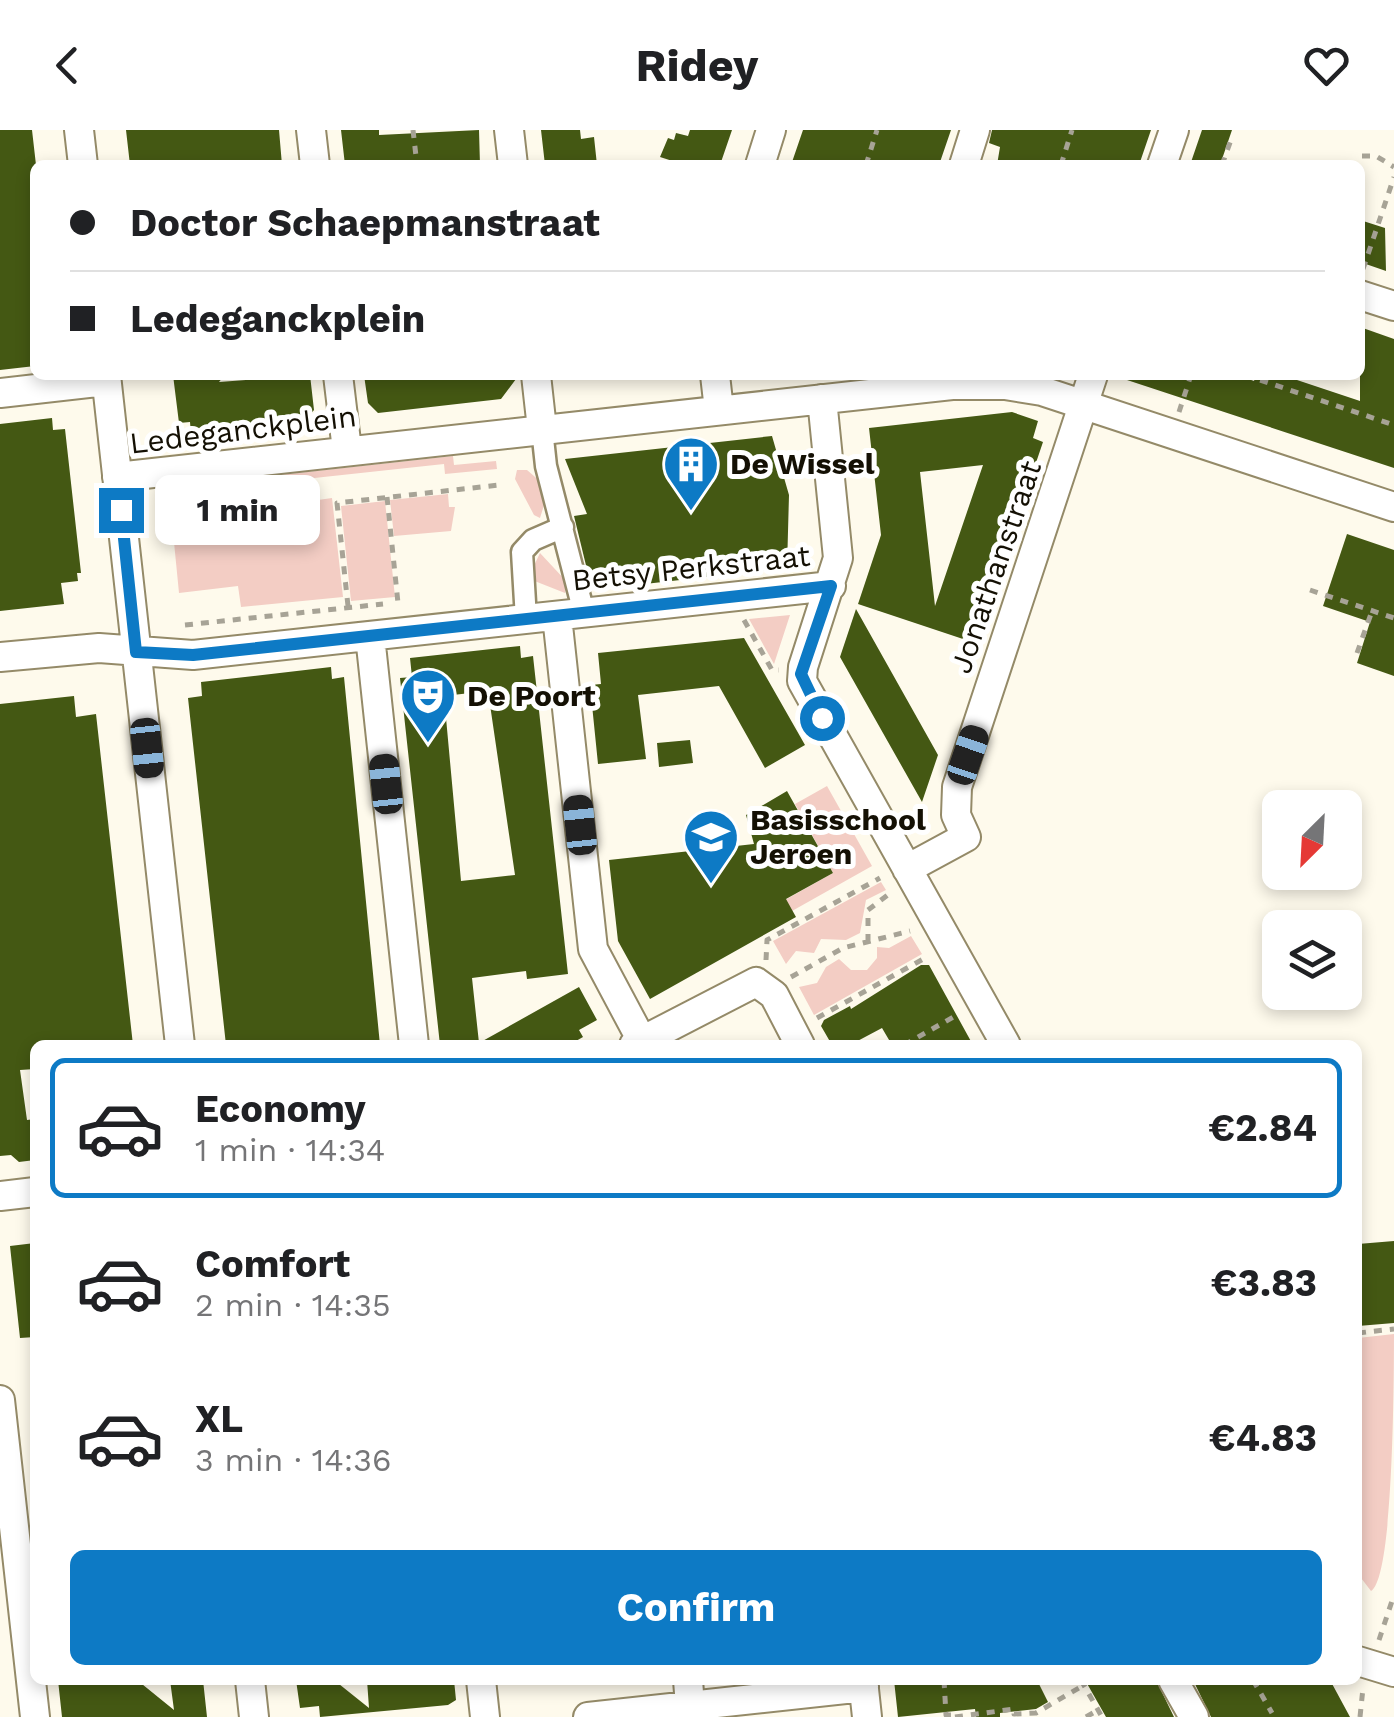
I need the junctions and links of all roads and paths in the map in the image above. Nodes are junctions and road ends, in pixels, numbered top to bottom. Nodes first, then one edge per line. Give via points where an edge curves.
1 (79, 130) edge
2 (310, 130) edge
3 (413, 130) edge
4 (509, 130) edge
5 (771, 130) edge
6 (877, 130) edge
7 (975, 130) edge
8 (1072, 130) edge
9 (1174, 130) edge
10 (1232, 137) dead end
11 (1362, 156) dead end
12 (82, 160) edge
13 (313, 160) edge
14 (416, 160) edge
15 (512, 160) edge
16 (762, 160) edge
17 (868, 160) edge
18 (966, 160) edge
19 (1063, 160) edge
20 (1164, 160) edge
21 (1224, 160) edge
22 (1394, 167) edge
23 (1394, 177) edge
24 (1392, 186) edge
25 (1366, 260) dead end
26 (1365, 297) edge
27 (1394, 306) edge
28 (92, 380) edge
29 (106, 380) edge
30 (339, 380) edge
31 (537, 380) edge
32 (716, 380) edge
33 (1092, 380) edge
34 (1189, 380) edge
35 (1260, 380) edge
36 (920, 382) edge
37 (0, 393) edge
38 (1184, 398) dead end
39 (822, 399) junction
40 (1085, 405) junction
41 (719, 410) junction
42 (1394, 425) edge
43 (542, 428) junction
44 (346, 450) junction
45 (117, 477) junction
46 (498, 485) dead end
47 (387, 497) junction
48 (1394, 508) edge
49 (564, 527) junction
50 (831, 586) junction
51 (1310, 590) dead end
52 (731, 597) junction
53 (418, 600) dead end
54 (398, 602) junction
55 (348, 608) junction
56 (1372, 611) junction
57 (571, 614) junction
58 (1394, 618) edge
59 (526, 619) junction
60 (183, 625) dead end
61 (370, 636) junction
62 (136, 652) junction
63 (1356, 653) dead end
64 (0, 658) edge
65 (802, 671) junction
66 (908, 871) junction
67 (934, 917) junction
68 (868, 942) junction
69 (949, 944) junction
70 (768, 988) junction
71 (956, 1016) dead end
72 (797, 1038) edge
73 (179, 1040) edge
74 (413, 1040) edge
75 (637, 1040) edge
76 (643, 1040) edge
77 (913, 1040) edge
78 (1003, 1040) edge
79 (30, 1193) edge
80 (0, 1196) edge
81 (1394, 1329) edge
82 (1362, 1332) edge
83 (0, 1400) edge
84 (1394, 1596) edge
85 (1374, 1667) edge
86 (30, 1680) edge
87 (31, 1685) edge
88 (251, 1685) edge
89 (481, 1685) edge
90 (845, 1685) edge
91 (864, 1685) edge
92 (944, 1685) edge
93 (1080, 1685) edge
94 (1084, 1685) edge
95 (1177, 1685) edge
96 (1257, 1685) edge
97 (689, 1693) edge
98 (1272, 1713) dead end
99 (1100, 1714) edge
100 (1032, 1715) edge
101 (955, 1716) edge
102 (34, 1717) edge
103 (254, 1717) edge
104 (485, 1717) edge
105 (588, 1717) edge
106 (867, 1717) edge
107 (1086, 1717) edge
108 (1194, 1717) edge

1 - 12 street
2 - 13 street
3 - 14 path
4 - 15 street
5 - 16 street
6 - 17 path
7 - 18 street
8 - 19 path
9 - 20 street
10 - 21 path
11 - 22 path
23 - 24 path
24 - 25 path
26 - 27 street
28 - 37 street
29 - 45 street
30 - 44 street
31 - 43 street
32 - 41 street
33 - 40 street, Jonathanstraat
34 - 38 path
35 - 42 path
36 - 39 street, Ledeganckplein
36 - 40 street, Ledeganckplein via 1005,385
39 - 41 street, Ledeganckplein
39 - 50 street via 838,550
40 - 48 street, Ledeganckplein
40 - 66 street, Jonathanstraat via 957,787 956,815 966,837
41 - 43 street, Ledeganckplein
43 - 44 street, Ledeganckplein
43 - 49 street
44 - 45 street, Ledeganckplein
45 - 62 street, Ledeganckplein
46 - 47 path
47 - 54 path
47 - 55 path via 336,503
49 - 57 street
49 - 59 street via 524,547 516,590
50 - 52 street, Betsy Perkstraat
50 - 65 street
51 - 56 path
52 - 57 street, Betsy Perkstraat
52 - 65 path via 772,670
53 - 54 path
54 - 55 path
55 - 60 path
56 - 58 path
56 - 63 path
57 - 59 street
57 - 75 street via 594,949
59 - 61 street
61 - 62 street via 193,655
61 - 74 street
62 - 64 street via 99,648
62 - 73 street, Ledeganckplein
65 - 66 street via 806,690
66 - 67 street
66 - 68 path via 871,906
66 - 70 path via 766,940
67 - 68 path via 894,938
67 - 69 street
68 - 70 path
69 - 72 path
69 - 78 street
70 - 72 street
70 - 76 street via 744,984
71 - 77 path
79 - 80 street
81 - 82 path
83 - 86 street
84 - 85 path
87 - 102 street
88 - 103 street
89 - 104 street
90 - 97 street
91 - 106 street
92 - 101 path via 946,1715
93 - 100 path
94 - 99 path
95 - 108 street
96 - 98 path
97 - 105 street
99 - 107 path
100 - 101 path via 1014,1709

